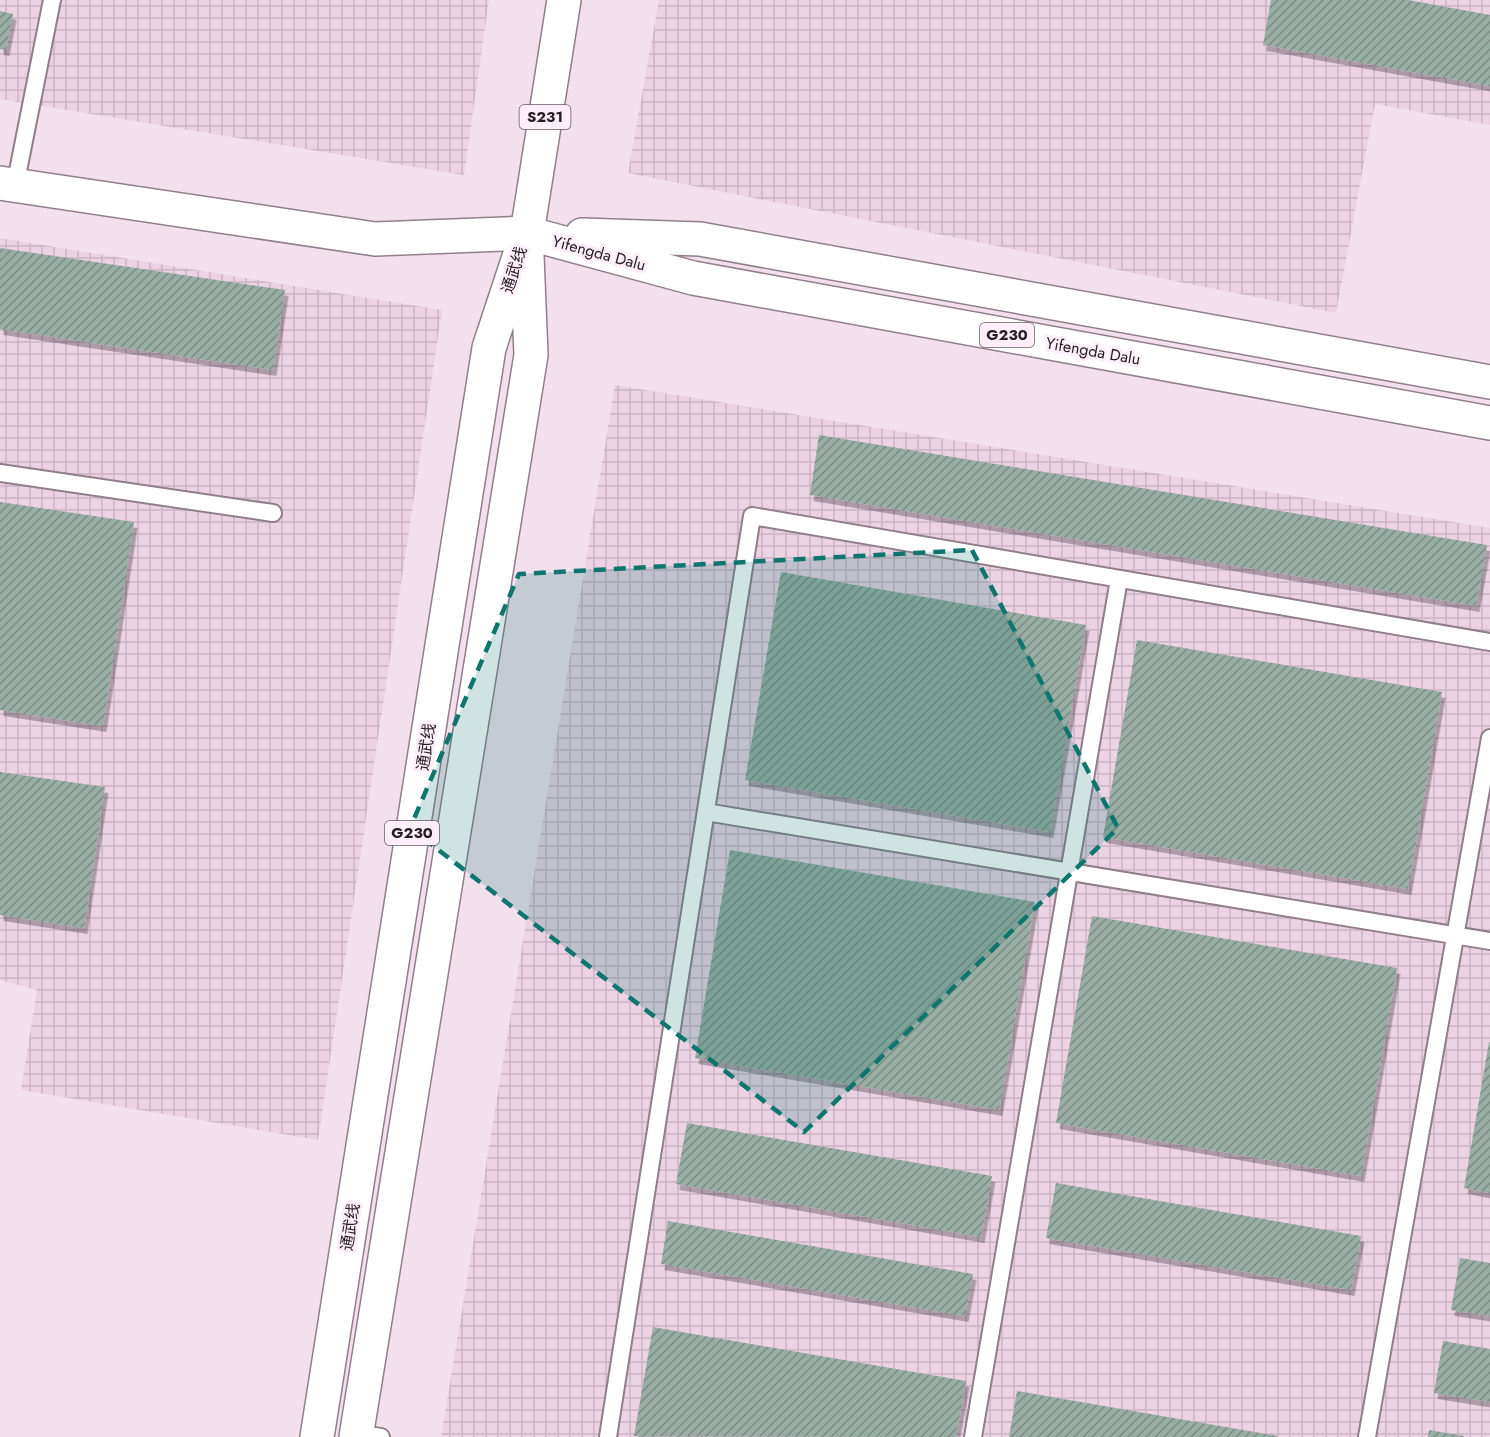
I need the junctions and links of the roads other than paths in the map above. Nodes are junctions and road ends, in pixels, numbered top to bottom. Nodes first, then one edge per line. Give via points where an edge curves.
1 (52, 0) edge
2 (564, 0) edge
3 (7, 185) edge
4 (527, 233) junction
5 (1490, 382) edge
6 (1490, 423) edge
7 (0, 473) edge
8 (273, 513) dead end
9 (1119, 579) junction
10 (1490, 642) edge
11 (1490, 738) edge
12 (706, 812) junction
13 (1069, 872) junction
14 (1455, 935) junction
15 (1490, 941) edge
16 (364, 1436) edge
17 (317, 1437) edge
18 (608, 1437) edge
19 (973, 1437) edge
20 (1367, 1437) edge

1 - 3 lane
2 - 4 main road, S231
3 - 4 main road via 375,239
4 - 5 main road, Yifengda Dalu / G230 via 700,239
4 - 6 main road, Yifengda Dalu / G230 via 693,279
4 - 16 main road, 通武线 / G230 via 531,355
4 - 17 main road, 通武线 / G230 via 489,348
7 - 8 lane
9 - 10 lane
9 - 12 lane via 752,516
9 - 13 lane
11 - 14 lane
12 - 13 lane
12 - 18 lane
13 - 14 lane
13 - 19 lane
14 - 15 lane
14 - 20 lane

